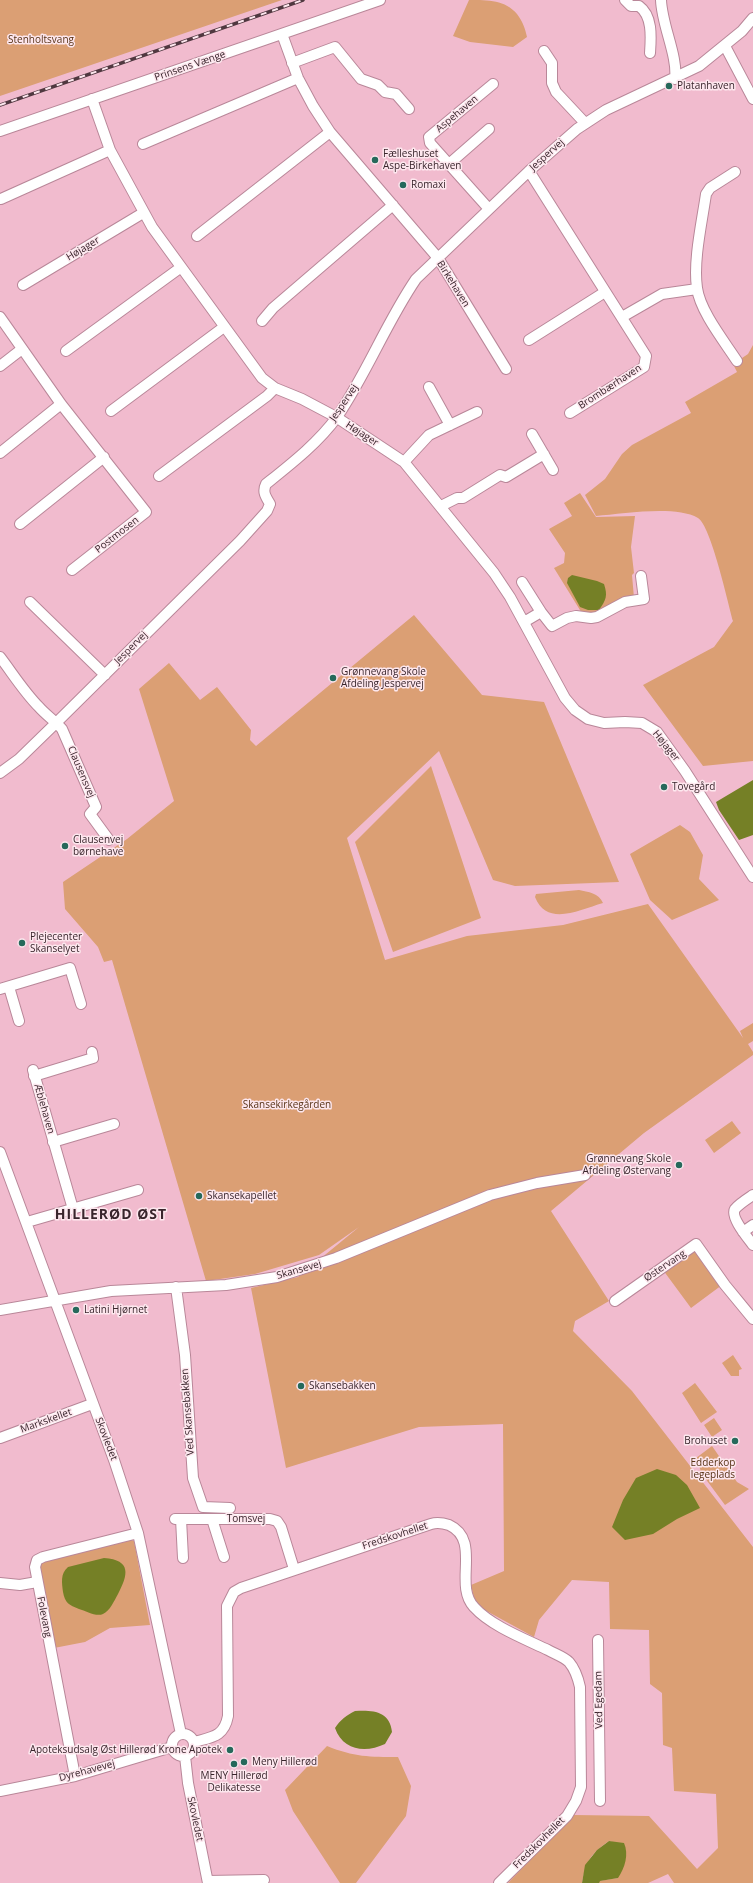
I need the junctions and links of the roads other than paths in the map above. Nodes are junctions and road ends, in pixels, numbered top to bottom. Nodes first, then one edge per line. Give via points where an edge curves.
1 (380, 0) edge
2 (625, 0) edge
3 (661, 0) edge
4 (753, 18) edge
5 (282, 34) junction
6 (651, 38) junction
7 (668, 39) junction
8 (725, 46) junction
9 (544, 51) dead end
10 (650, 53) dead end
11 (292, 63) junction
12 (298, 78) junction
13 (675, 79) junction
14 (493, 84) dead end
15 (92, 99) junction
16 (753, 99) edge
17 (409, 109) dead end
18 (585, 123) junction
19 (489, 129) dead end
20 (0, 131) edge
21 (330, 132) junction
22 (143, 144) dead end
23 (110, 150) junction
24 (449, 164) junction
25 (529, 171) junction
26 (735, 172) dead end
27 (1, 199) dead end
28 (393, 205) junction
29 (489, 210) junction
30 (143, 213) junction
31 (197, 236) dead end
32 (438, 258) junction
33 (180, 268) junction
34 (23, 285) dead end
35 (697, 289) junction
36 (605, 292) junction
37 (0, 317) edge
38 (622, 317) junction
39 (262, 321) dead end
40 (224, 327) junction
41 (529, 340) dead end
42 (22, 349) junction
43 (66, 351) dead end
44 (737, 361) dead end
45 (0, 366) edge
46 (506, 369) dead end
47 (429, 387) dead end
48 (275, 388) junction
49 (61, 404) junction
50 (111, 411) dead end
51 (476, 412) dead end
52 (570, 413) dead end
53 (336, 417) junction
54 (450, 425) junction
55 (532, 434) dead end
56 (0, 453) edge
57 (544, 454) junction
58 (104, 457) junction
59 (404, 462) junction
60 (553, 470) dead end
61 (159, 476) dead end
62 (442, 506) junction
63 (20, 524) dead end
64 (72, 570) dead end
65 (641, 576) dead end
66 (522, 582) dead end
67 (30, 602) dead end
68 (541, 612) junction
69 (524, 622) junction
70 (0, 657) edge
71 (105, 675) junction
72 (57, 722) junction
73 (0, 773) edge
74 (108, 840) dead end
75 (753, 877) edge
76 (4, 988) edge
77 (81, 1004) dead end
78 (19, 1022) dead end
79 (92, 1052) dead end
80 (114, 1124) dead end
81 (53, 1142) junction
82 (0, 1152) edge
83 (585, 1175) dead end
84 (138, 1190) dead end
85 (753, 1196) edge
86 (73, 1209) junction
87 (27, 1222) junction
88 (753, 1225) edge
89 (743, 1232) junction
90 (753, 1245) edge
91 (176, 1287) junction
92 (56, 1301) junction
93 (615, 1301) dead end
94 (0, 1310) edge
95 (753, 1319) edge
96 (92, 1404) junction
97 (0, 1438) edge
98 (230, 1508) dead end
99 (212, 1519) junction
100 (138, 1533) junction
101 (224, 1557) dead end
102 (183, 1558) dead end
103 (294, 1569) junction
104 (37, 1582) junction
105 (0, 1583) edge
106 (598, 1640) dead end
107 (181, 1734) junction
108 (194, 1742) junction
109 (172, 1747) junction
110 (185, 1756) junction
111 (581, 1759) junction
112 (600, 1760) junction
113 (75, 1776) junction
114 (0, 1791) edge
115 (600, 1801) dead end
116 (264, 1880) dead end
117 (208, 1882) edge
118 (499, 1883) edge

1 - 5 street, Prinsens Vænge
2 - 6 street via 631,6 644,9 648,16
3 - 7 street
4 - 8 street, Jespervej
5 - 11 street, Birkehaven
5 - 15 street, Prinsens Vænge
6 - 7 street
6 - 10 street
7 - 13 street via 675,65
8 - 13 street, Jespervej via 699,66
8 - 16 street
9 - 18 street via 552,63 552,83 556,92
11 - 12 street, Birkehaven
11 - 17 street via 335,47 361,79 378,85 385,92 396,94
12 - 21 street, Birkehaven
12 - 22 street
13 - 18 street, Jespervej via 606,110
14 - 24 street, Aspehaven via 429,137 430,143
15 - 20 street, Prinsens Vænge
15 - 23 street, Højager
18 - 25 street, Jespervej
19 - 24 street
21 - 28 street, Birkehaven
21 - 31 street
23 - 27 street
23 - 30 street, Højager
24 - 29 street, Aspehaven
25 - 29 street, Jespervej
25 - 36 street, Brombærhaven
26 - 35 street via 710,188 706,194 696,268
28 - 32 street, Birkehaven
28 - 39 street via 273,308
29 - 32 street, Jespervej
30 - 33 street, Højager
30 - 34 street, Højager
32 - 46 street, Birkehaven
32 - 53 street, Jespervej via 416,279 403,299 363,374
33 - 40 street, Højager
33 - 43 street
35 - 38 street via 662,294
35 - 44 street via 703,307
36 - 38 street, Brombærhaven
36 - 41 street
37 - 42 street, Postmosen
38 - 52 street, Brombærhaven via 646,356 646,364
40 - 48 street, Højager via 262,378
40 - 50 street
42 - 45 street
42 - 49 street, Postmosen
47 - 54 street
48 - 53 street, Højager
48 - 61 street
49 - 56 street
49 - 58 street, Postmosen
51 - 54 street
53 - 59 street, Højager
53 - 71 street, Jespervej via 311,446 266,484 264,493 270,504 250,531
54 - 59 street via 429,435
55 - 57 street
57 - 60 street
57 - 62 street via 506,477 500,475 463,498 457,498
58 - 63 street
58 - 64 street, Postmosen via 146,512
59 - 62 street, Højager
62 - 69 street, Højager via 494,573
65 - 68 street via 644,600 625,602 597,617 576,616 552,626
66 - 68 street
67 - 71 street
68 - 69 street
69 - 75 street, Højager via 565,698 575,710 588,719 604,723 642,724 657,732 686,771
70 - 72 street via 30,698 49,718
71 - 72 street, Jespervej
72 - 73 street, Jespervej via 19,759
72 - 74 street, Clausensvej via 62,728 96,807 90,814
76 - 77 street via 70,968
76 - 78 street
79 - 81 street, Æblehaven via 94,1058 33,1073
80 - 81 street, Æblehaven
81 - 86 street, Æblehaven
82 - 87 street, Skovledet
83 - 91 street, Skansevej via 537,1183 490,1196 336,1258 299,1270 245,1282
84 - 86 street
85 - 89 street via 733,1212
86 - 87 street
87 - 92 street, Skovledet
88 - 89 street
89 - 90 street
91 - 92 street, Skansevej via 111,1291
91 - 98 street, Ved Skansebakken via 185,1355 193,1478 203,1507
92 - 94 street, Skansevej
92 - 96 street, Skovledet
93 - 95 street, Østervang via 696,1244
96 - 97 street, Markskellet
96 - 100 street, Skovledet
99 - 101 street, Tomsvej
99 - 102 street, Tomsvej via 178,1519
99 - 103 street, Tomsvej via 277,1521
100 - 104 street, Folevang via 43,1557 38,1560 35,1567
100 - 107 street, Skovledet
103 - 108 street, Fredskovhellet via 241,1588 230,1598 226,1606 226,1726 217,1735
103 - 111 street, Fredskovhellet via 436,1522 455,1528 465,1545 466,1592 474,1608 488,1619 566,1660 574,1670 580,1687
104 - 105 street via 20,1585
104 - 113 street, Folevang
106 - 112 street, Ved Egedam
107 - 108 street via 189,1736
107 - 109 street via 174,1739
108 - 110 street via 192,1751
109 - 110 street via 177,1754
109 - 113 street, Dyrehavevej
110 - 117 street, Skovledet via 189,1792
111 - 112 street
111 - 118 street, Fredskovhellet via 580,1786 576,1801 567,1816
112 - 115 street, Ved Egedam
113 - 114 street, Dyrehavevej
116 - 117 street, Skovledet

